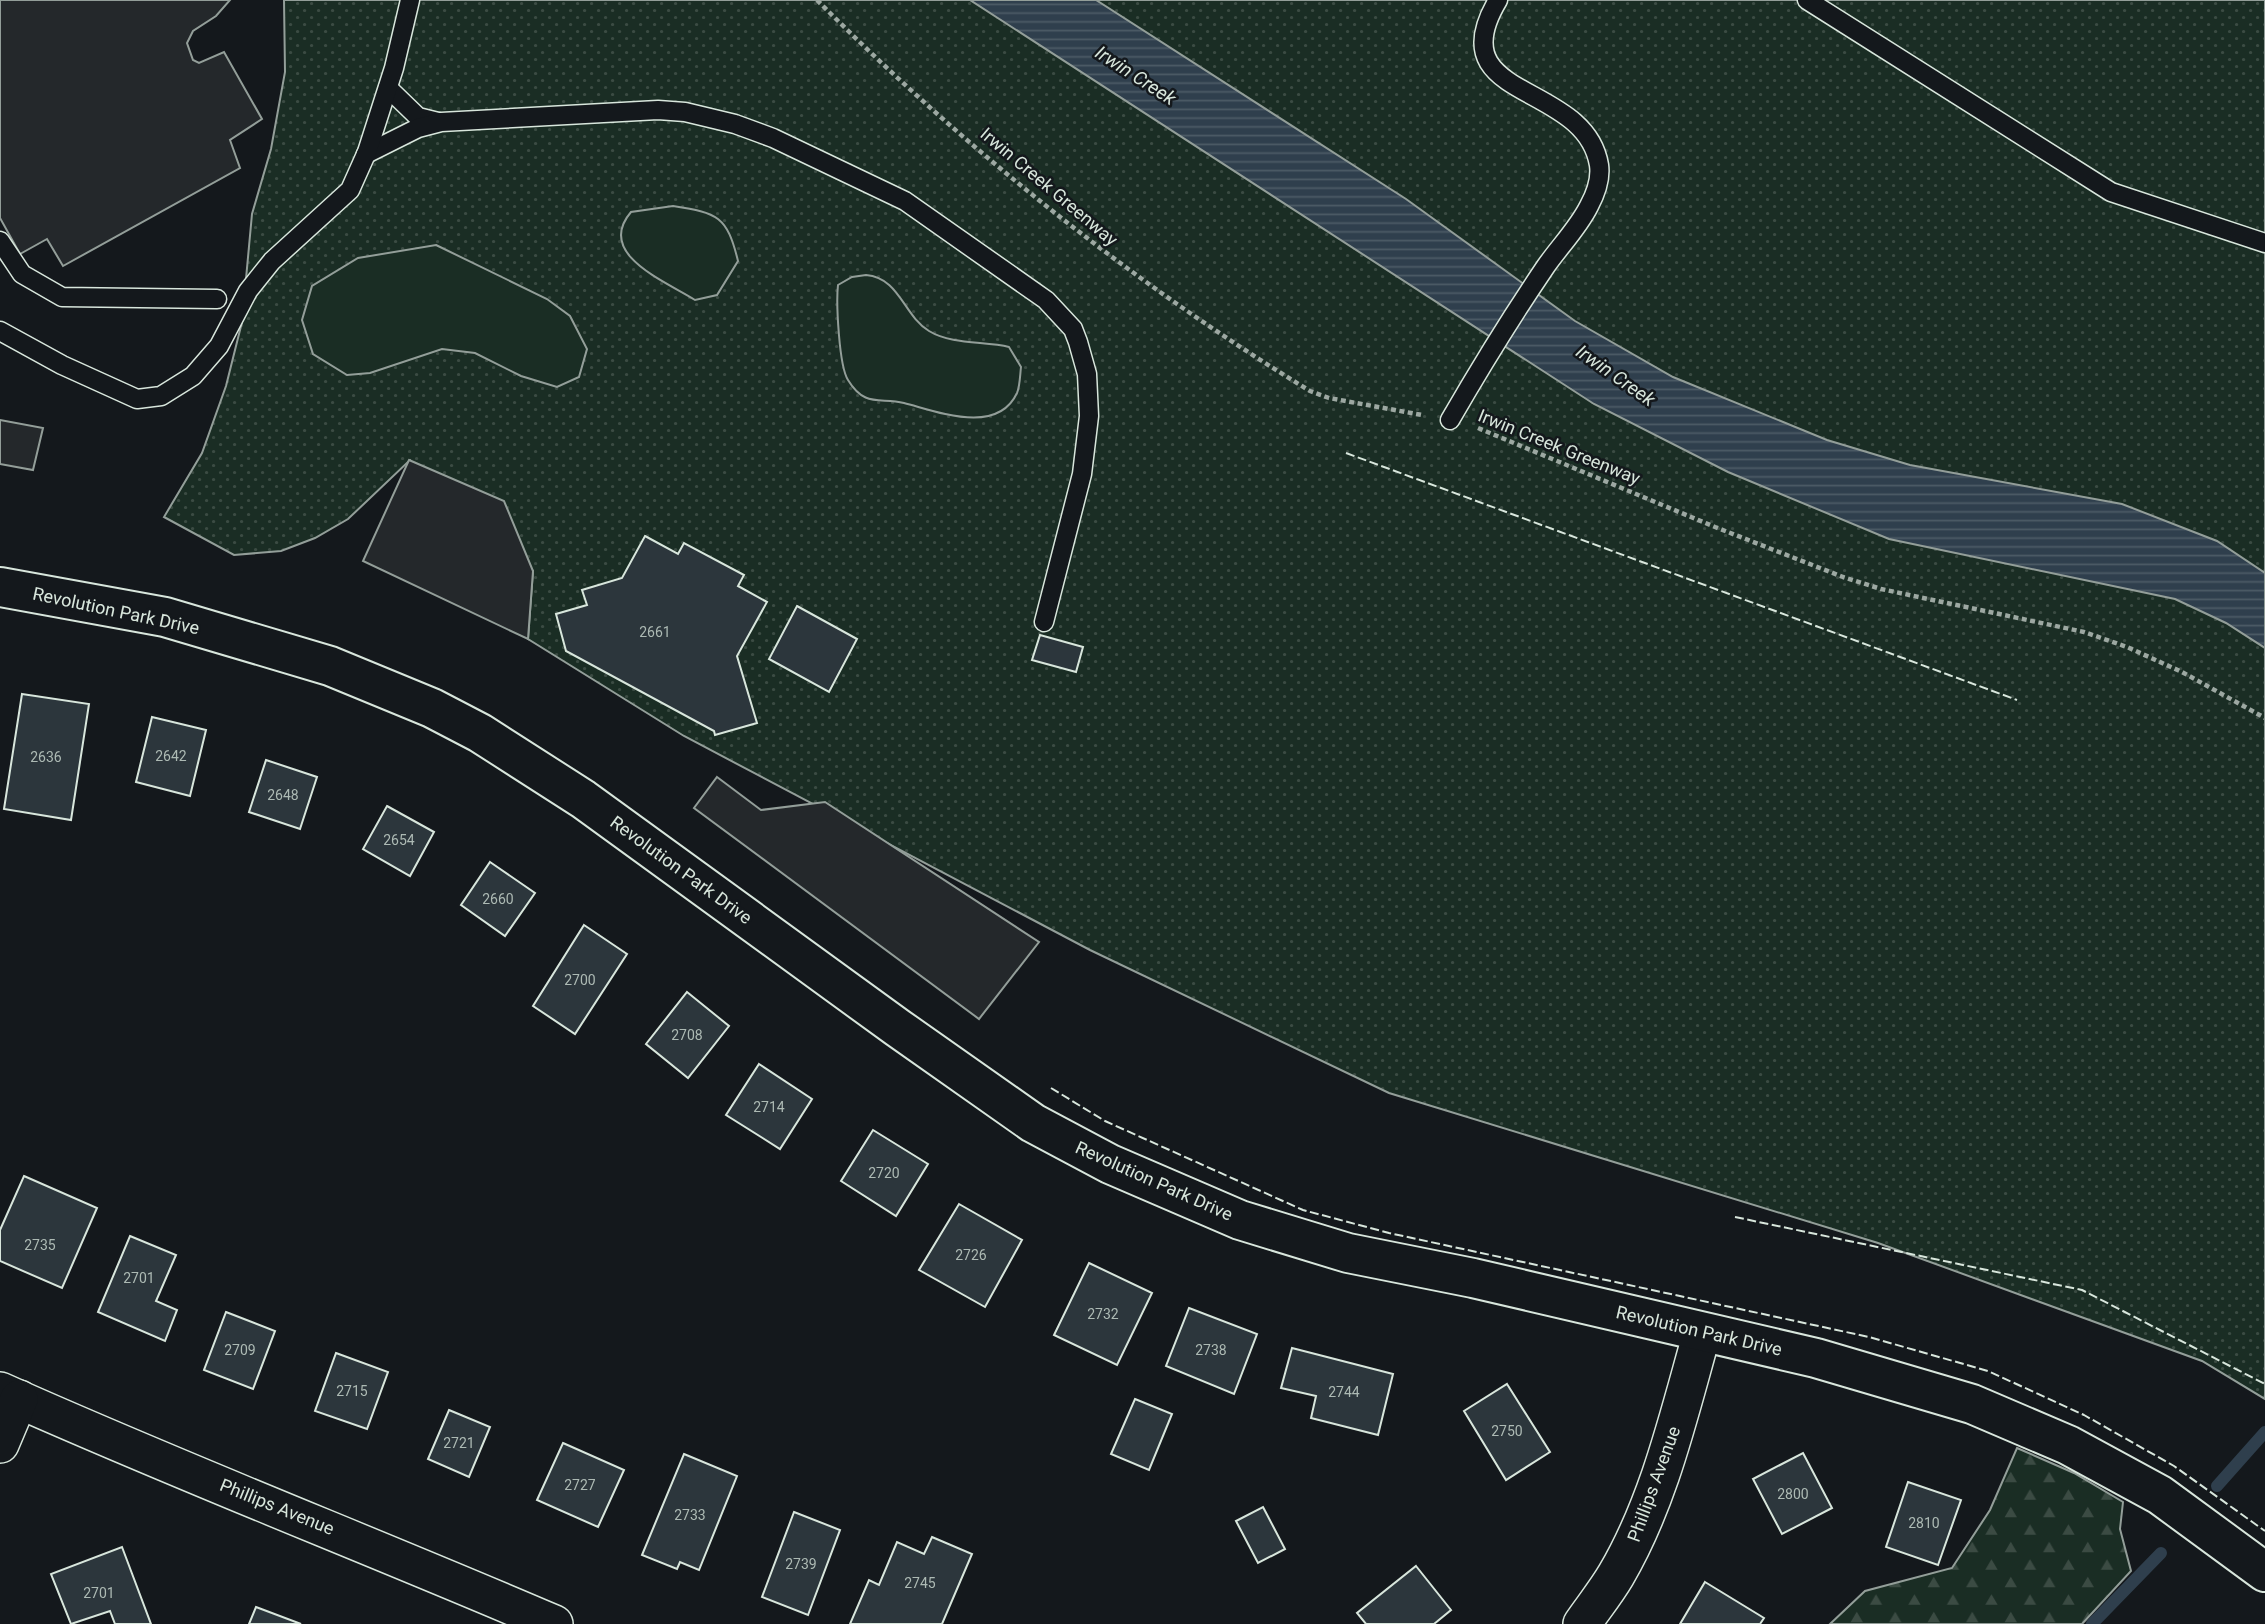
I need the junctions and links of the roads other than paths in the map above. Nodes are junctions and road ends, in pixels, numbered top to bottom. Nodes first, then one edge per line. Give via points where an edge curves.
1 (410, 0) edge
2 (1498, 0) edge
3 (1807, 0) edge
4 (387, 88) junction
5 (441, 122) junction
6 (366, 154) junction
7 (0, 241) edge
8 (2265, 243) edge
9 (217, 299) dead end
10 (0, 331) edge
11 (1450, 420) road end
12 (0, 587) edge
13 (1044, 621) dead end
14 (1702, 1333) junction
15 (10, 1395) edge
16 (0, 1444) edge
17 (2265, 1572) edge
18 (554, 1624) edge
19 (1582, 1624) edge

1 - 4 lane
2 - 11 lane via 1485,31 1488,62 1507,82 1576,122 1594,145 1597,188
3 - 8 lane via 2111,192
4 - 5 lane via 418,117
4 - 6 lane
5 - 6 lane via 418,128
5 - 13 lane via 657,110 722,120 773,138 905,201 1046,300 1065,318 1078,342 1087,374 1089,416 1082,474
6 - 10 lane via 350,190 272,261 248,291 209,360 174,390 150,399 123,395
7 - 9 lane via 22,274 62,297
12 - 14 street, Revolution Park Drive via 165,617 330,666 432,708 583,799 1034,1123 1110,1164 1240,1220 1348,1253
14 - 17 street, Revolution Park Drive via 1816,1358 1972,1404 2068,1445 2160,1495
14 - 19 street, Phillips Avenue via 1672,1440 1630,1548
15 - 16 street
15 - 18 street, Phillips Avenue

